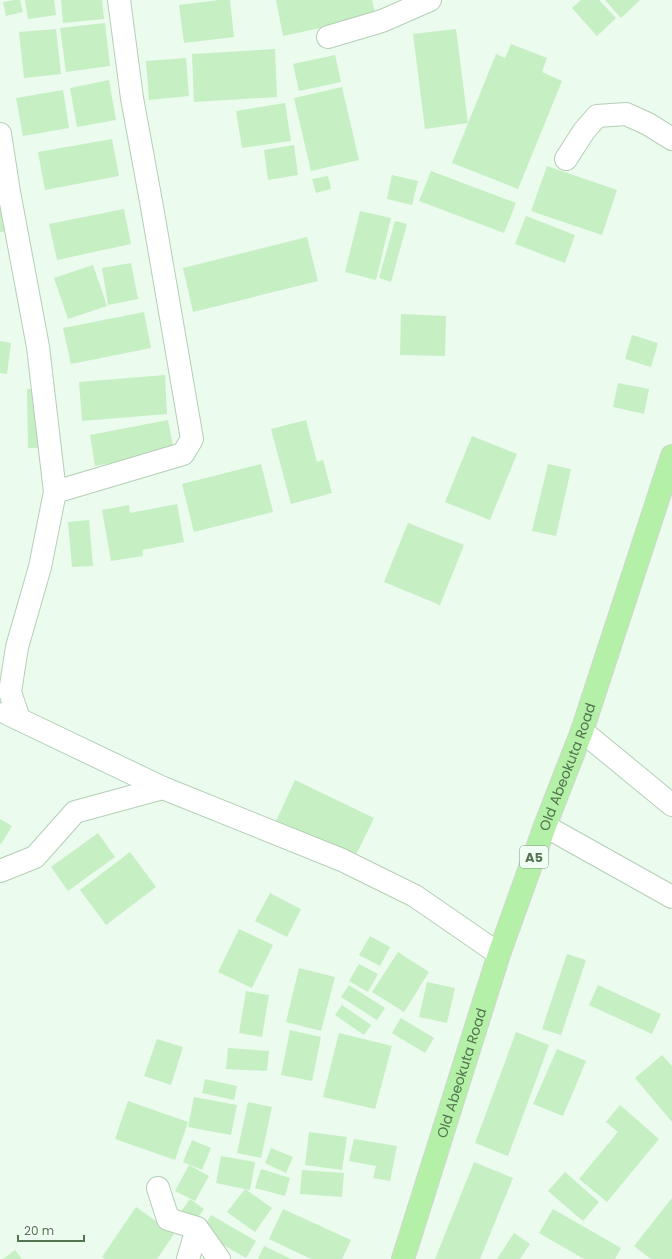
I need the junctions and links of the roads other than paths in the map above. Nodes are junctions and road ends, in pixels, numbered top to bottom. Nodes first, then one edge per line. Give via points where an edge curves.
1 (119, 0) edge
2 (430, 0) edge
3 (328, 37) dead end
4 (0, 134) edge
5 (672, 139) edge
6 (566, 159) dead end
7 (672, 456) edge
8 (55, 492) junction
9 (9, 714) edge
10 (582, 731) junction
11 (163, 788) junction
12 (672, 805) edge
13 (545, 826) junction
14 (0, 871) edge
15 (672, 897) edge
16 (499, 954) junction
17 (158, 1188) dead end
18 (197, 1228) junction
19 (188, 1259) edge
20 (219, 1259) edge
21 (403, 1259) edge

1 - 8 street via 132,98 192,440 183,454
2 - 3 street via 382,21
4 - 8 street via 38,347
5 - 6 street via 626,114 598,116
7 - 10 highway, Old Abeokuta Road / A5
8 - 9 street via 40,567 17,648
9 - 11 street
10 - 12 street
10 - 13 highway, Old Abeokuta Road / A5
11 - 14 street via 75,812 35,857
11 - 16 street via 342,860 415,896
13 - 15 street
13 - 16 highway, Old Abeokuta Road / A5
16 - 21 highway, Old Abeokuta Road / A5
17 - 18 street via 168,1219
18 - 19 street
18 - 20 street

